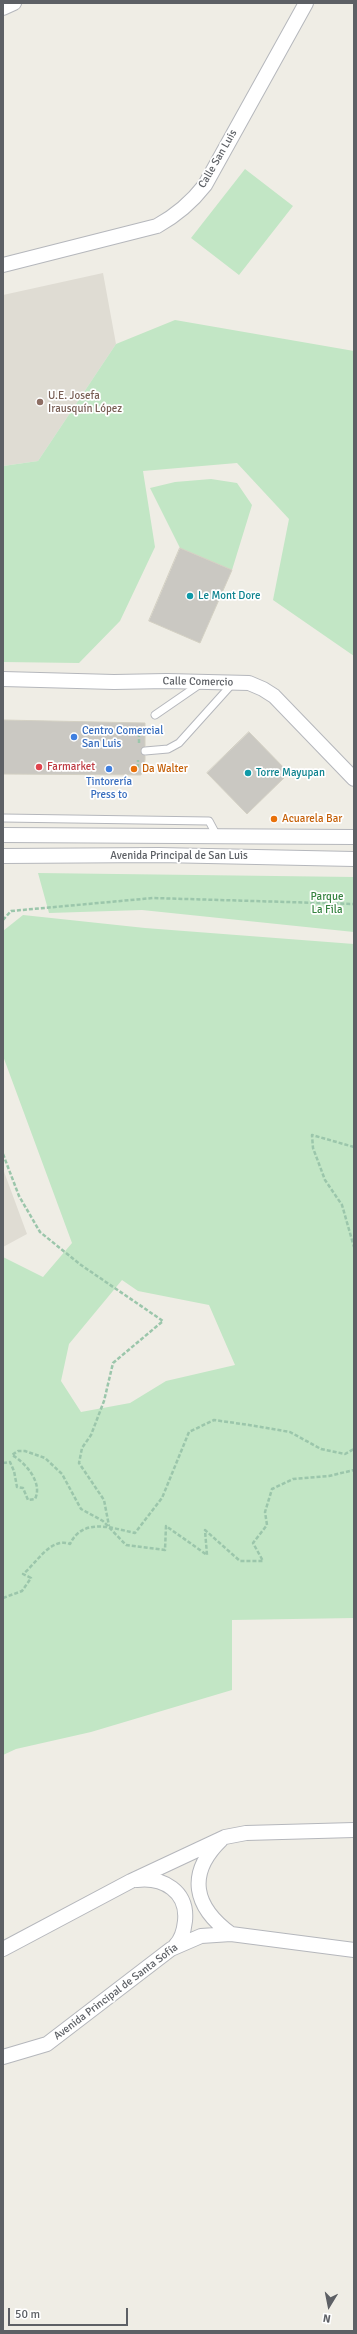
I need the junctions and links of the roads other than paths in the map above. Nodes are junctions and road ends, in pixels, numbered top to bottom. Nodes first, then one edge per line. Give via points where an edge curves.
1 (14, 3) edge
2 (306, 3) edge
3 (3, 8) edge
4 (3, 265) edge
5 (3, 678) edge
6 (204, 682) junction
7 (233, 683) junction
8 (155, 715) dead end
9 (145, 751) dead end
10 (354, 779) edge
11 (3, 818) edge
12 (354, 826) edge
13 (3, 835) edge
14 (217, 836) junction
15 (335, 837) junction
16 (354, 837) edge
17 (3, 856) edge
18 (354, 859) edge
19 (354, 1830) edge
20 (224, 1837) junction
21 (131, 1881) junction
22 (231, 1934) junction
23 (3, 1949) edge
24 (171, 1949) junction
25 (354, 1950) edge
26 (3, 2057) edge

1 - 3 street
2 - 4 street, Calle San Luis via 205,185 174,217 157,226
5 - 6 street, Calle Comercio
6 - 7 street, Calle Comercio
6 - 8 lane
7 - 9 lane via 179,743 168,749
7 - 10 street, Calle Comercio via 249,683 274,696
11 - 14 lane via 209,821
12 - 15 street via 349,833
13 - 14 street, Avenida Principal de San Luis
14 - 15 street, Avenida Principal de San Luis
15 - 16 street, Avenida Principal de San Luis
17 - 18 street, Avenida Principal de San Luis via 159,855
19 - 20 street via 246,1833
20 - 21 street
20 - 22 street via 212,1849 201,1867 198,1884 207,1910 218,1924
21 - 23 street
21 - 24 street via 158,1880 172,1887 181,1897 185,1910 184,1933
22 - 24 street, Avenida Principal de Santa Sofía via 201,1936
22 - 25 street, Avenida Principal de Santa Sofía
24 - 26 street, Avenida Principal de Santa Sofía via 47,2044

